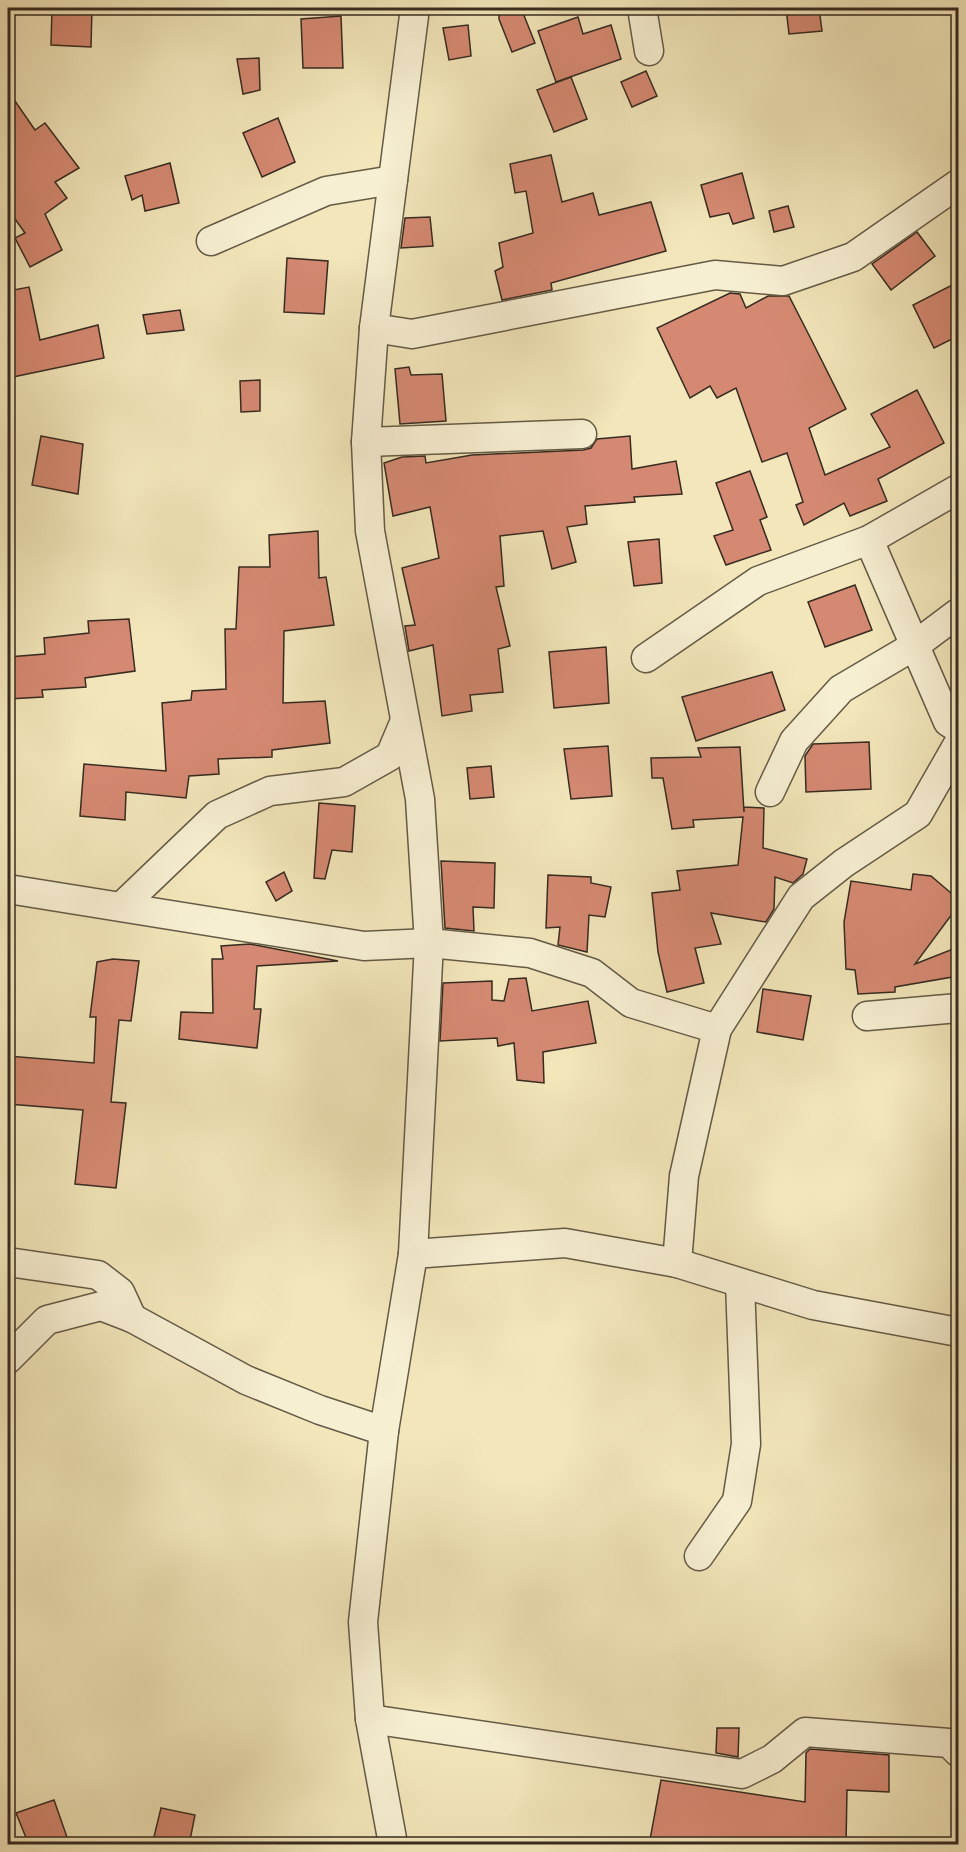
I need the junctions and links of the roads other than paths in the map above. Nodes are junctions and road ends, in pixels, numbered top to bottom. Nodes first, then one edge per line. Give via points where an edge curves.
1 (415, 8) edge
2 (642, 8) edge
3 (648, 51) dead end
4 (393, 180) junction
5 (958, 184) edge
6 (211, 242) dead end
7 (375, 328) junction
8 (582, 434) dead end
9 (366, 441) junction
10 (958, 489) edge
11 (869, 540) junction
12 (958, 613) edge
13 (914, 646) junction
14 (646, 658) dead end
15 (404, 723) junction
16 (958, 728) edge
17 (958, 744) edge
18 (770, 792) dead end
19 (8, 889) edge
20 (122, 906) junction
21 (429, 943) junction
22 (958, 1008) edge
23 (867, 1016) dead end
24 (717, 1029) junction
25 (412, 1254) junction
26 (8, 1262) edge
27 (676, 1263) junction
28 (740, 1283) junction
29 (132, 1318) junction
30 (958, 1332) edge
31 (8, 1359) edge
32 (384, 1431) junction
33 (699, 1556) dead end
34 (370, 1719) junction
35 (958, 1752) edge
36 (393, 1845) edge

1 - 4 street
2 - 3 street
4 - 6 street via 326,191
4 - 7 street
5 - 7 street via 853,257 783,281 715,276 412,334
7 - 9 street
8 - 9 street
9 - 15 street via 370,531
10 - 11 street
11 - 13 street
11 - 14 street via 758,581
12 - 13 street
13 - 16 street via 948,722
13 - 18 street via 841,689 794,741
15 - 20 street via 390,756 344,782 270,791 217,815
15 - 21 street via 420,799
17 - 24 street via 918,813 801,897
19 - 20 street
20 - 21 street via 364,946
21 - 24 street via 530,953 592,973 631,1003
21 - 25 street
22 - 23 street
24 - 27 street via 684,1176
25 - 27 street via 565,1243
25 - 32 street
26 - 29 street via 98,1275 120,1292
27 - 28 street
28 - 30 street via 813,1305
28 - 33 street via 746,1444 737,1501
29 - 31 street via 101,1306 46,1320
29 - 32 street via 246,1380
32 - 34 street via 363,1622
34 - 35 street via 742,1774 772,1759 805,1732 949,1743
34 - 36 street

